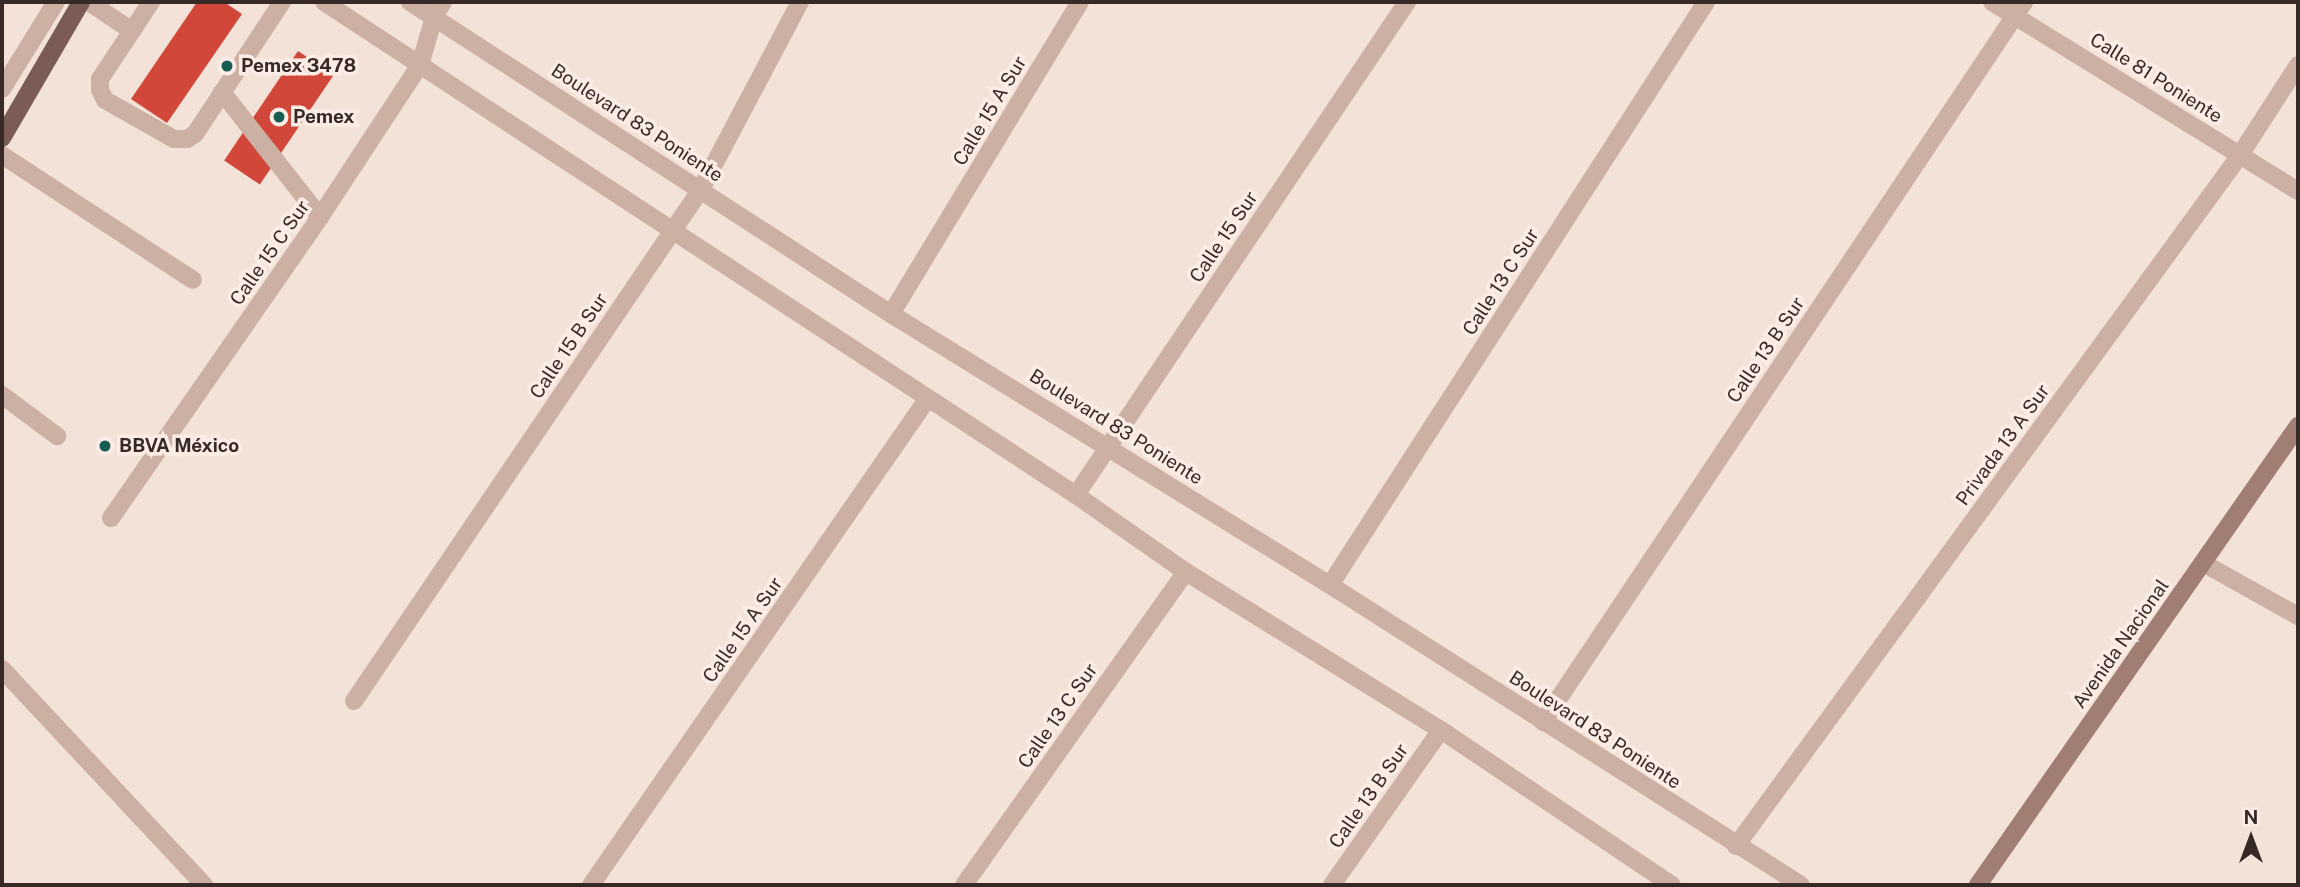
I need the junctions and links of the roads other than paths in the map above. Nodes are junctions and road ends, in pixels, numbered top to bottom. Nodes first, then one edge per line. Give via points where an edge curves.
1 (56, 2) edge
2 (81, 2) edge
3 (89, 2) edge
4 (152, 2) edge
5 (282, 2) edge
6 (324, 2) edge
7 (410, 2) edge
8 (800, 2) edge
9 (1080, 2) edge
10 (1407, 2) edge
11 (1706, 2) edge
12 (1992, 2) edge
13 (2019, 9) edge
14 (439, 10) edge
15 (132, 31) junction
16 (420, 65) junction
17 (2298, 65) edge
18 (2, 89) edge
19 (222, 93) junction
20 (2, 138) edge
21 (2, 155) edge
22 (2240, 155) junction
23 (701, 189) junction
24 (2298, 191) edge
25 (320, 217) junction
26 (672, 232) junction
27 (193, 280) dead end
28 (891, 314) junction
29 (2, 395) edge
30 (928, 398) junction
31 (2298, 426) edge
32 (57, 436) dead end
33 (1109, 447) junction
34 (1076, 495) junction
35 (111, 518) dead end
36 (2203, 563) junction
37 (1186, 572) junction
38 (1330, 585) junction
39 (2298, 615) edge
40 (2, 669) edge
41 (354, 701) dead end
42 (1543, 722) junction
43 (1441, 730) junction
44 (1736, 846) junction
45 (1985, 883) edge
46 (204, 885) edge
47 (591, 885) edge
48 (964, 885) edge
49 (1332, 885) edge
50 (1672, 885) edge
51 (1801, 885) edge

1 - 18 street
2 - 20 main road
3 - 15 street
4 - 15 street
5 - 19 street
6 - 16 street
7 - 14 street, Boulevard 83 Poniente
8 - 23 street, Calle 15 B Sur
9 - 28 street, Calle 15 A Sur
10 - 33 street, Calle 15 Sur
11 - 38 street, Calle 13 C Sur
12 - 13 street, Calle 81 Poniente
13 - 22 street, Calle 81 Poniente
13 - 42 street, Calle 13 B Sur
14 - 16 street, Calle 15 C Sur
14 - 23 street, Boulevard 83 Poniente
15 - 19 street via 100,79 105,100 174,139 187,139
16 - 25 street, Calle 15 C Sur
16 - 26 street
17 - 22 street, Privada 13 A Sur
19 - 25 street
21 - 27 street
22 - 24 street, Calle 81 Poniente
22 - 44 street, Privada 13 A Sur
23 - 26 street, Calle 15 B Sur
23 - 28 street, Boulevard 83 Poniente
25 - 35 street, Calle 15 C Sur
26 - 30 street
26 - 41 street, Calle 15 B Sur
28 - 33 street, Boulevard 83 Poniente
29 - 32 street
30 - 34 street
30 - 47 street, Calle 15 A Sur
31 - 36 main road, Avenida Nacional
33 - 34 street, Calle 15 Sur
33 - 38 street, Boulevard 83 Poniente
34 - 37 street
36 - 39 street
36 - 45 main road, Avenida Nacional
37 - 43 street
37 - 48 street, Calle 13 C Sur
38 - 42 street, Boulevard 83 Poniente
40 - 46 street
42 - 44 street, Boulevard 83 Poniente
43 - 49 street, Calle 13 B Sur
43 - 50 street
44 - 51 street, Boulevard 83 Poniente

